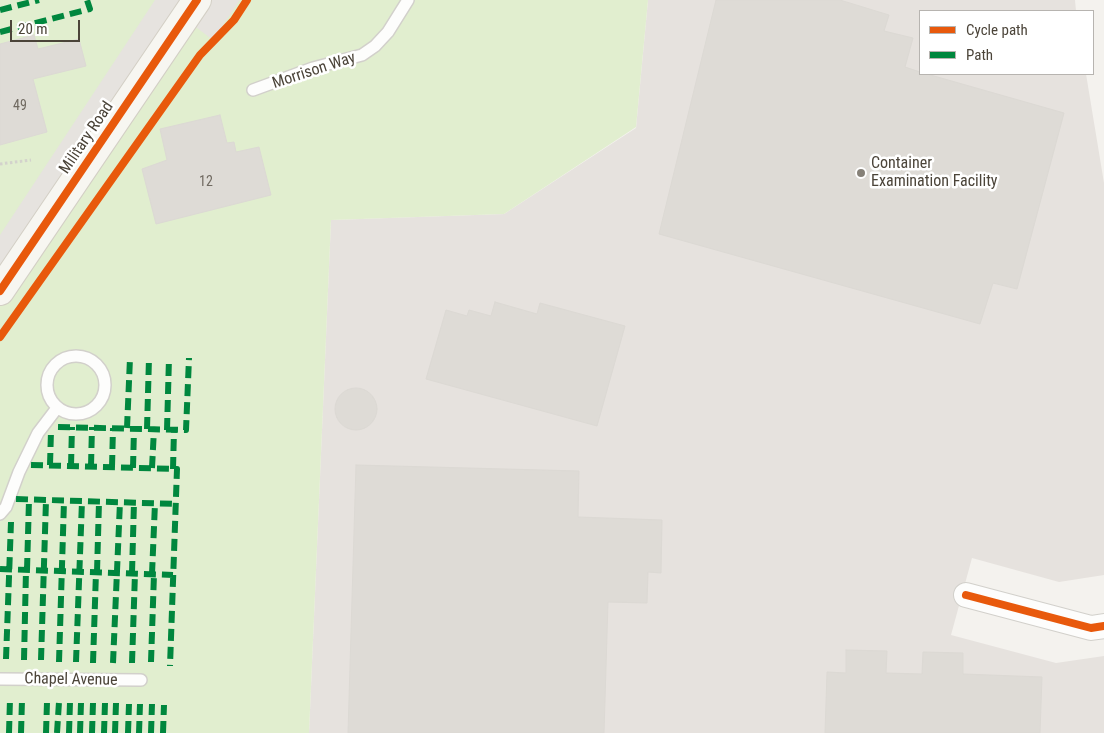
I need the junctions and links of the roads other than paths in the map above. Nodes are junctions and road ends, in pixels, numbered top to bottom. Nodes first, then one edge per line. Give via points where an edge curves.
1 (197, 0) edge
2 (408, 0) edge
3 (253, 90) dead end
4 (0, 291) edge
5 (57, 408) junction
6 (0, 514) edge
7 (966, 595) dead end
8 (1104, 626) edge
9 (0, 679) edge
10 (141, 680) dead end

1 - 4 street, Military Road
2 - 3 lane, Morrison Way via 388,32 362,56 313,68
5 - 5 lane via 48,395 46,385 56,364 75,356 95,363 105,380 105,390 97,406 81,414 66,413
5 - 6 lane via 38,432 6,507
7 - 8 street via 1091,628
9 - 10 lane, Chapel Avenue

